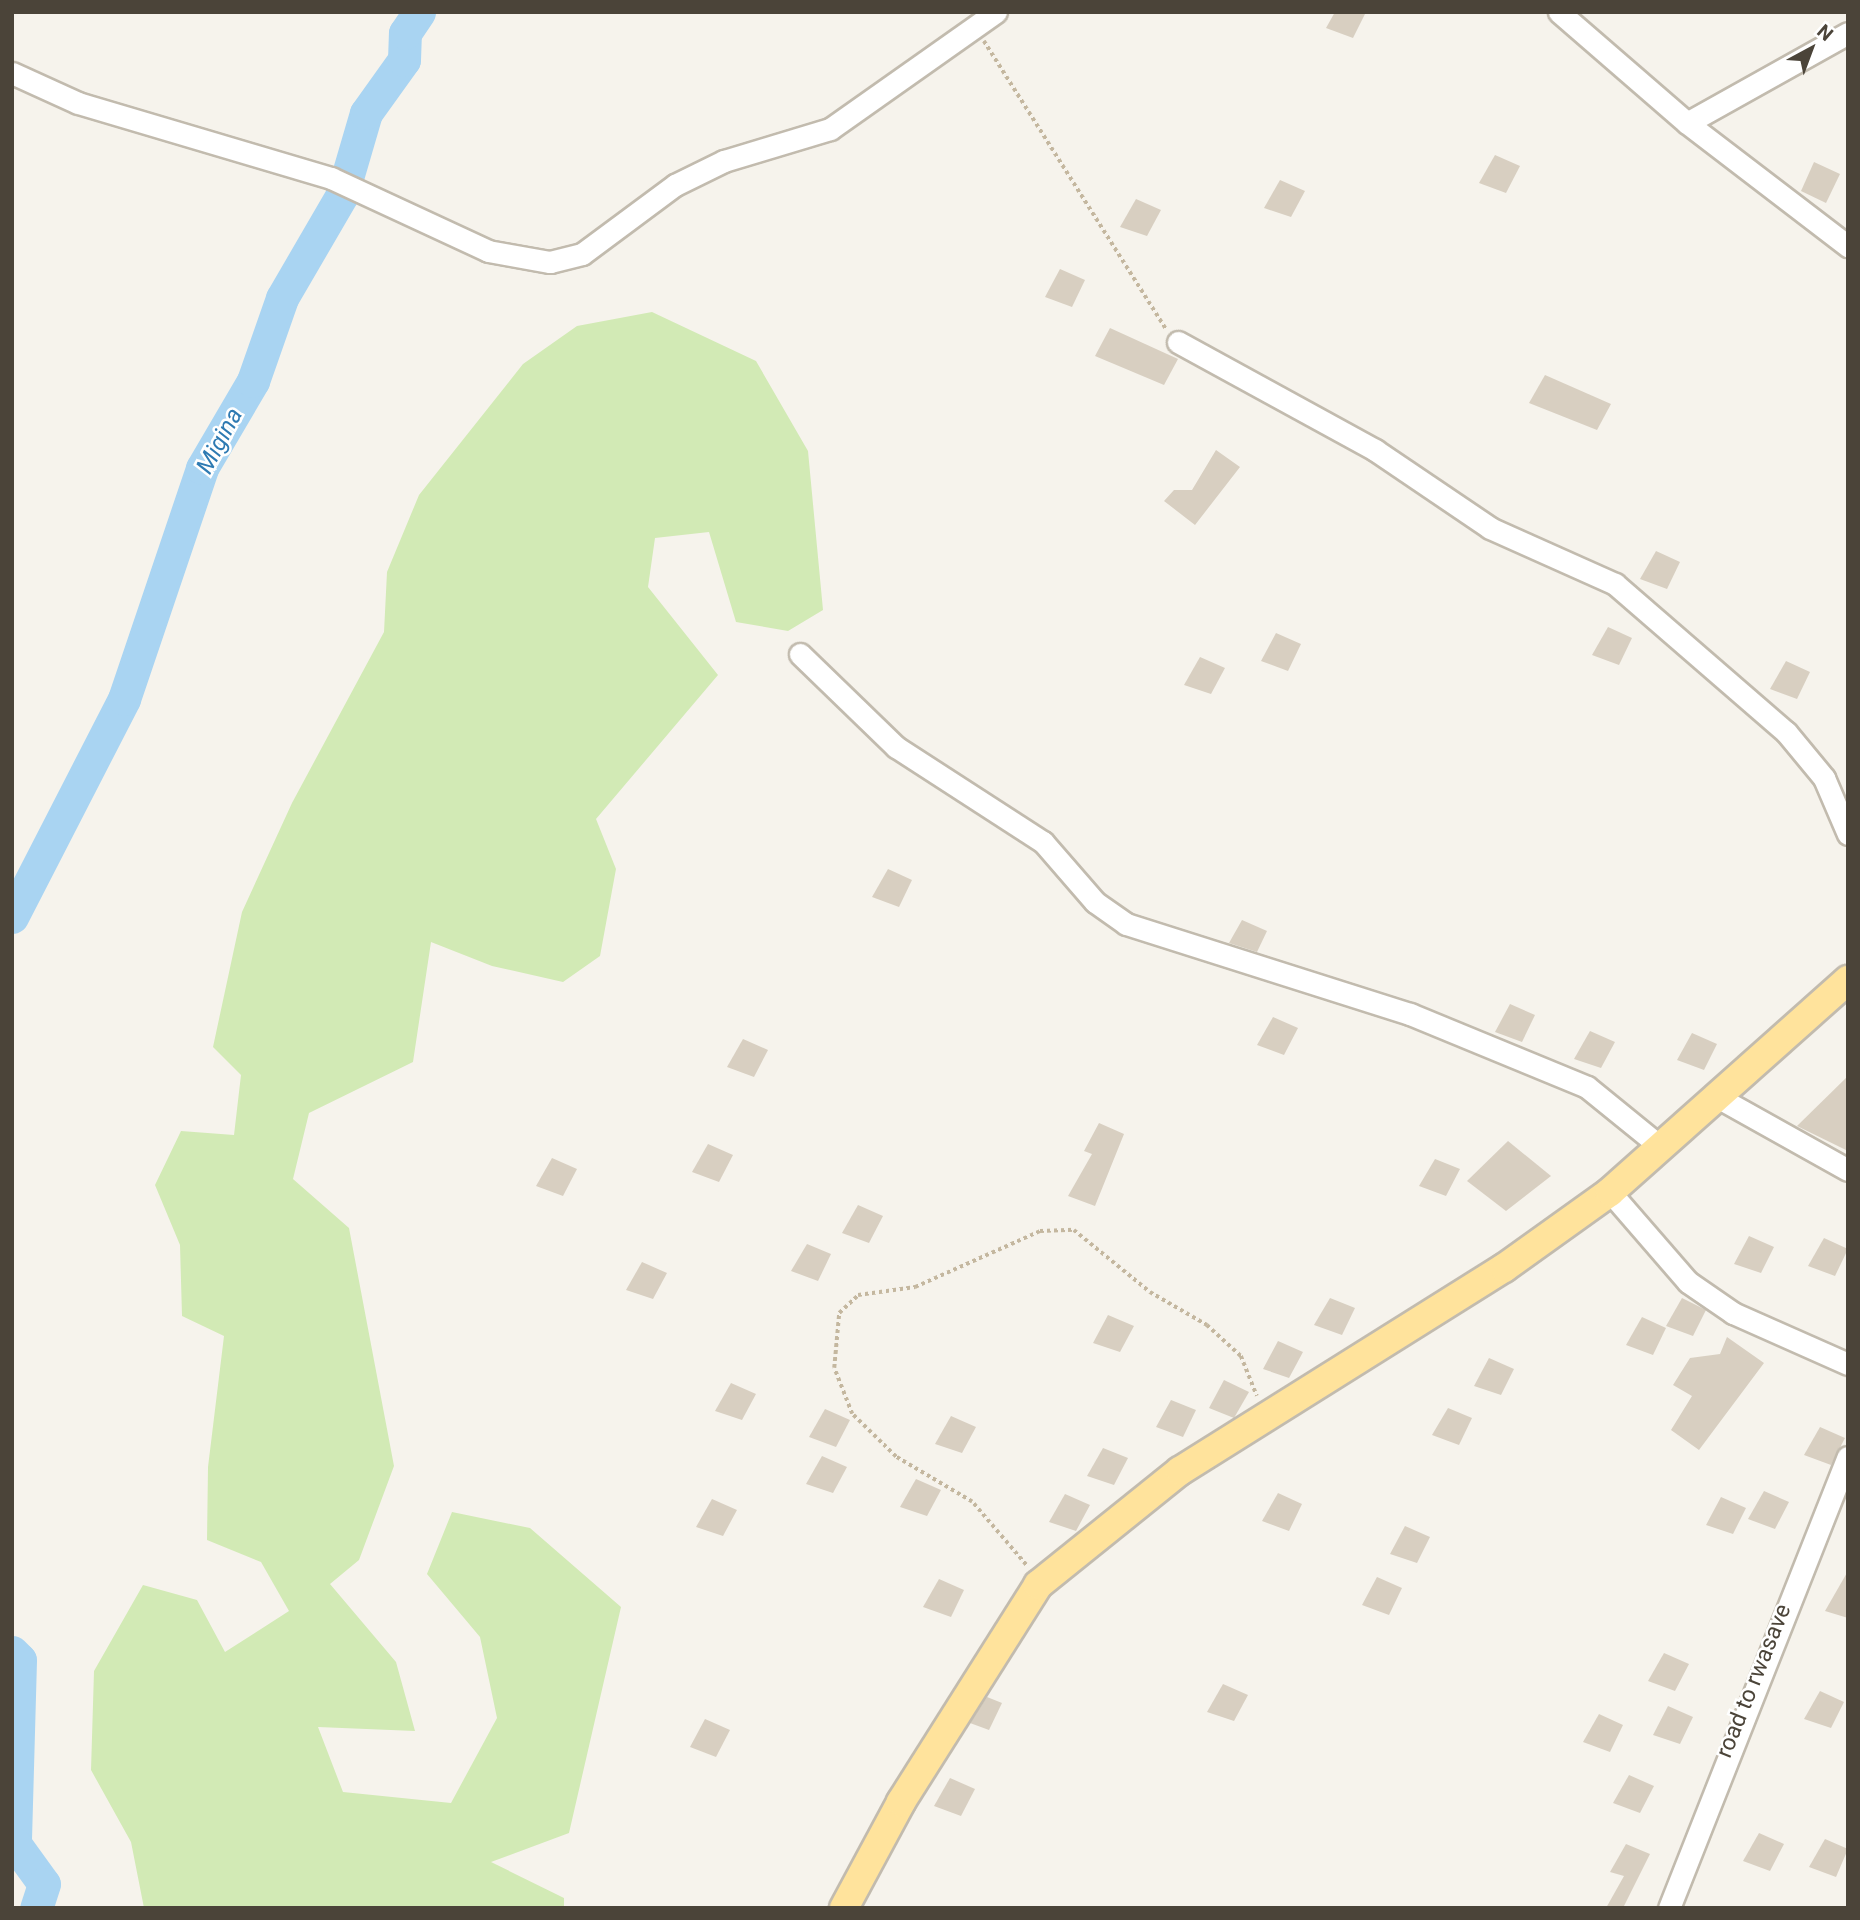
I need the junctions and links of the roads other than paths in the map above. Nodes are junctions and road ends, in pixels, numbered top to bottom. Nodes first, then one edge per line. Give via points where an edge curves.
1 (996, 12) edge
2 (1559, 12) edge
3 (1848, 33) edge
4 (12, 73) edge
5 (1687, 123) junction
6 (1848, 246) edge
7 (1178, 342) road end
8 (800, 654) dead end
9 (1848, 834) edge
10 (1848, 980) edge
11 (1721, 1099) junction
12 (1662, 1148) junction
13 (1848, 1170) edge
14 (1610, 1192) junction
15 (1848, 1364) edge
16 (1848, 1457) edge
17 (844, 1908) edge
18 (1669, 1908) edge

1 - 4 street via 830,129 687,179 571,257 550,262 488,251 331,178 78,103
2 - 5 street
3 - 5 street
5 - 6 street
7 - 9 street via 1375,450 1490,528 1615,584 1786,732 1824,778
8 - 12 street via 896,747 1042,842 1095,902 1126,924 1410,1014 1587,1087
10 - 11 main road
11 - 12 main road
11 - 13 street
12 - 14 main road
14 - 15 street via 1688,1282 1733,1313
14 - 17 main road via 1504,1268 1180,1471 1038,1585 901,1802
16 - 18 street, road to rwasave

